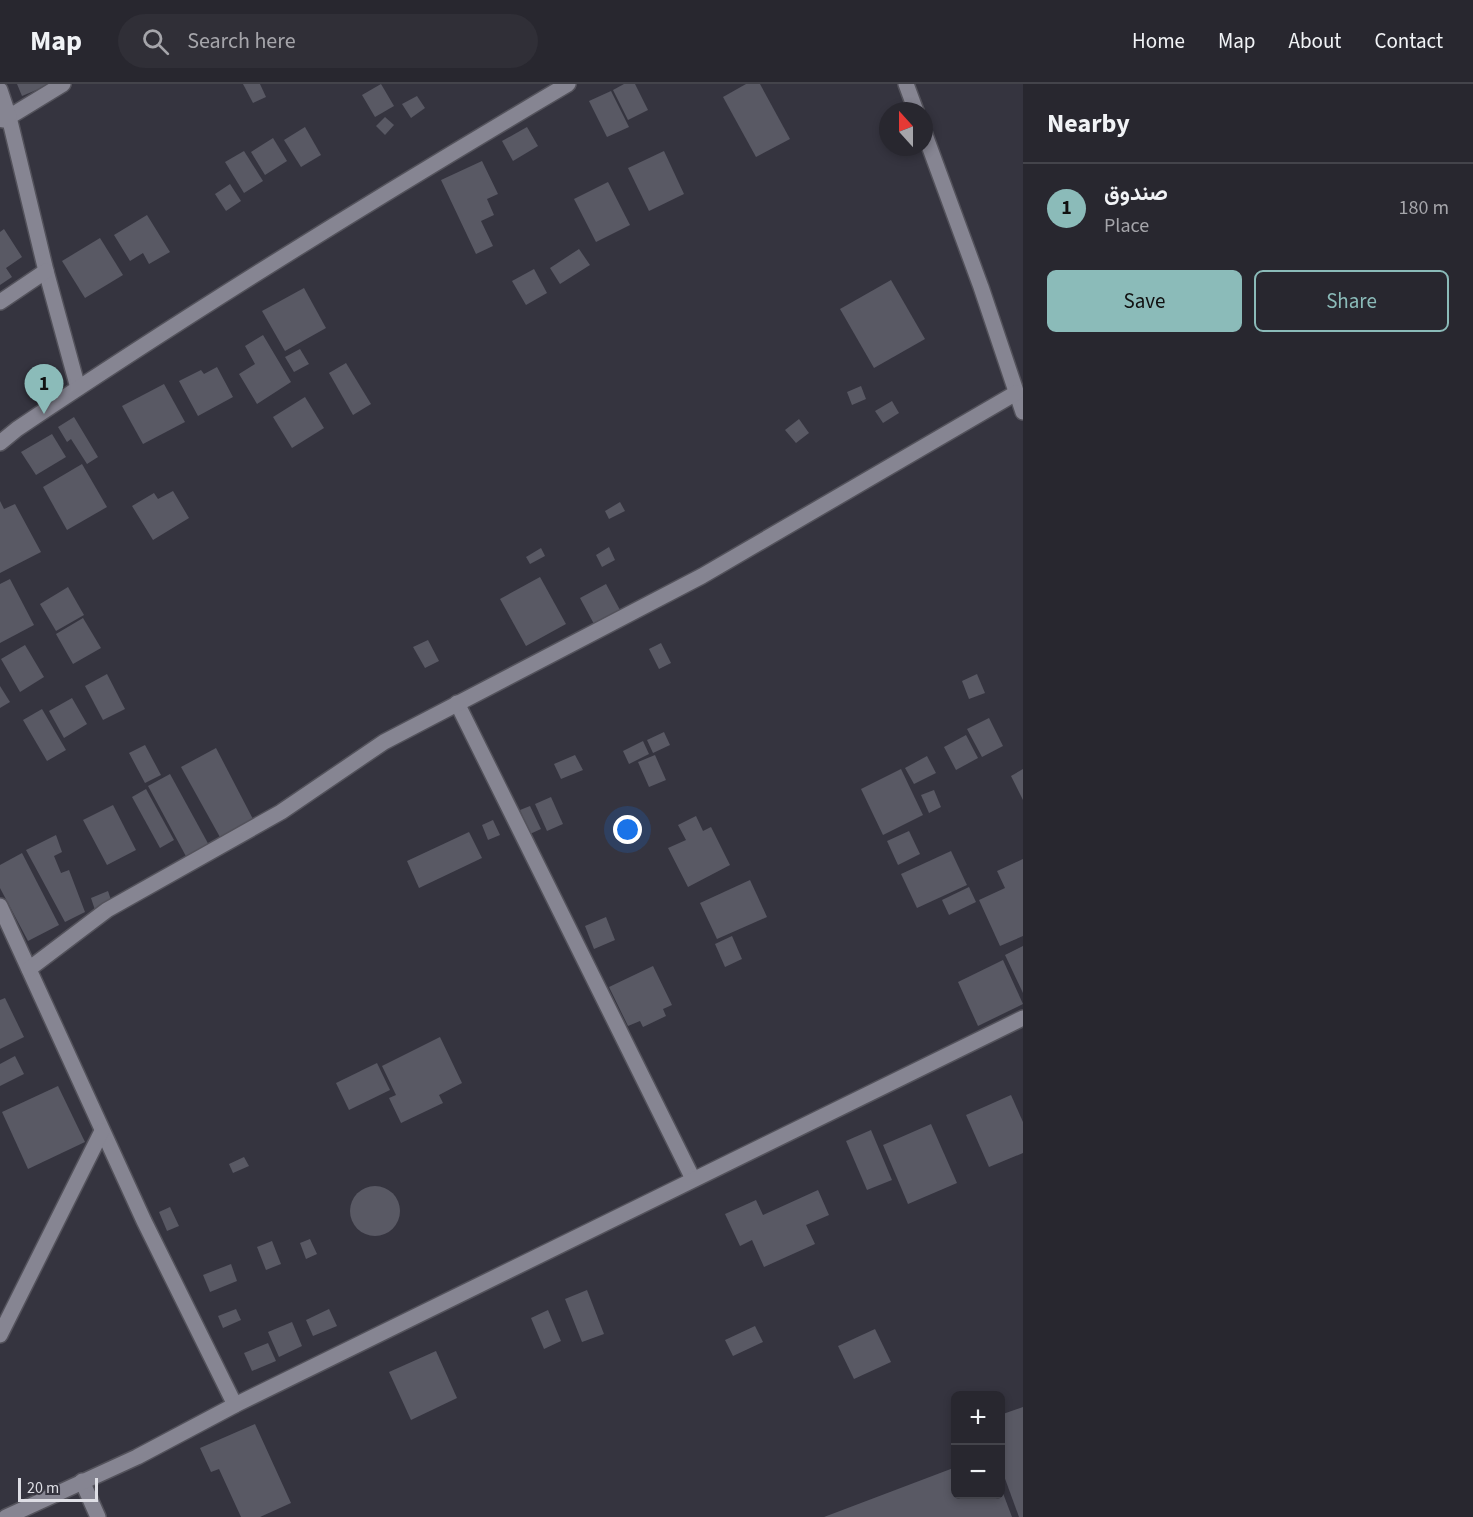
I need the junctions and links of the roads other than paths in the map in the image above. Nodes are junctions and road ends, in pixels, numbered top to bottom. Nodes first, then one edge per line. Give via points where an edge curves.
1 (63, 84) edge
2 (568, 84) edge
3 (906, 84) edge
4 (0, 90) edge
5 (913, 102) edge
6 (5, 119) edge
7 (933, 156) edge
8 (46, 271) junction
9 (0, 302) edge
10 (78, 388) junction
11 (1016, 393) junction
12 (1023, 412) edge
13 (0, 443) edge
14 (457, 703) junction
15 (0, 906) edge
16 (29, 969) junction
17 (1023, 1018) edge
18 (102, 1131) junction
19 (693, 1179) junction
20 (0, 1335) edge
21 (235, 1405) junction
22 (82, 1481) junction
23 (6, 1517) edge
24 (98, 1517) edge

1 - 6 street
2 - 10 street
3 - 5 street
4 - 6 street
6 - 8 street
7 - 11 street
8 - 9 street
8 - 10 street
10 - 13 street
11 - 12 street
11 - 14 street via 702,576
14 - 16 street via 384,742 281,812 107,910
14 - 19 street
15 - 16 street
16 - 18 street
17 - 19 street
18 - 20 street
18 - 21 street
19 - 21 street
21 - 22 street
22 - 23 street
22 - 24 street

